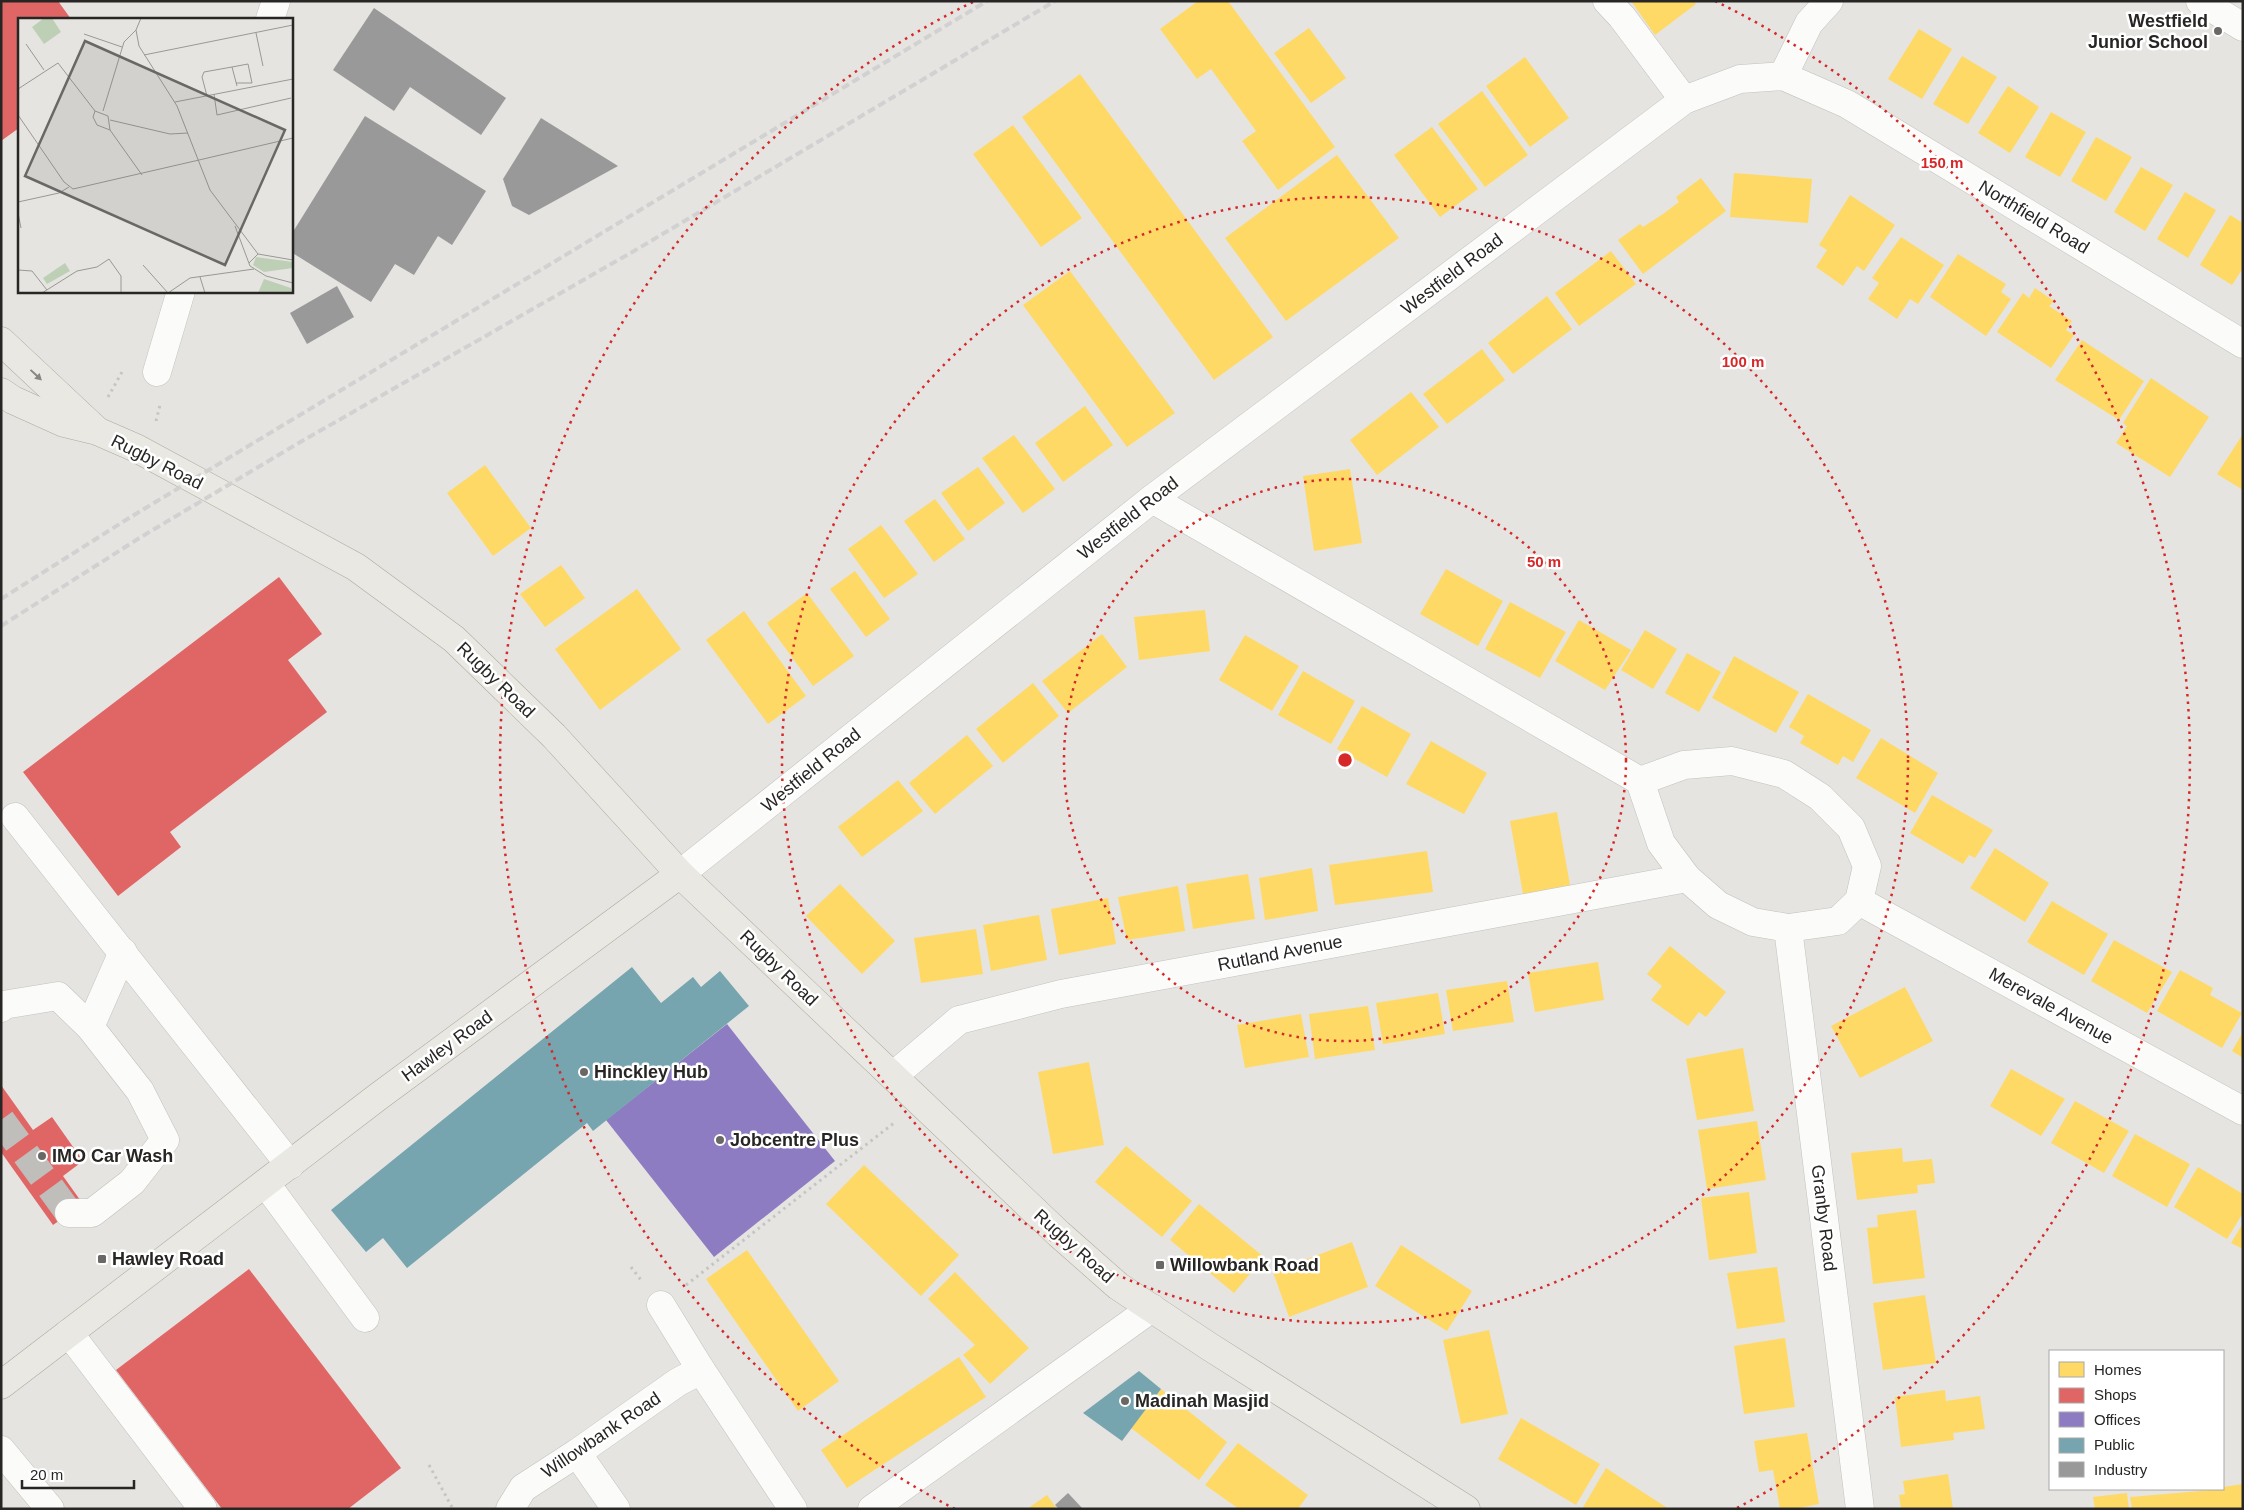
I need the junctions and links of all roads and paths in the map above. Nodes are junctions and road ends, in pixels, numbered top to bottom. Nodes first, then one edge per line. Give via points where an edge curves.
1 (276, 1) edge
2 (1607, 1) edge
3 (1829, 1) edge
4 (2200, 1) edge
5 (270, 18) edge
6 (2243, 27) edge
7 (1783, 76) junction
8 (1684, 100) junction
9 (1585, 174) joint
10 (181, 292) edge
11 (1, 341) edge
12 (2243, 344) edge
13 (157, 372) joint
14 (1, 392) edge
15 (97, 431) junction
16 (136, 448) junction
17 (1152, 499) junction
18 (1640, 781) junction
19 (16, 817) dead end
20 (680, 874) junction
21 (1687, 878) junction
22 (1859, 901) junction
23 (1788, 928) junction
24 (123, 952) junction
25 (1, 1008) edge
26 (90, 1027) junction
27 (893, 1076) junction
28 (920, 1102) junction
29 (2243, 1111) edge
30 (290, 1165) junction
31 (266, 1184) junction
32 (69, 1214) dead end
33 (661, 1305) joint
34 (1152, 1308) junction
35 (365, 1318) dead end
36 (69, 1333) junction
37 (701, 1370) junction
38 (1, 1385) edge
39 (1, 1450) edge
40 (577, 1453) junction
41 (429, 1465) dead end
42 (875, 1508) edge
43 (50, 1509) edge
44 (203, 1509) edge
45 (453, 1509) edge
46 (510, 1509) edge
47 (616, 1509) edge
48 (793, 1509) edge
49 (1466, 1509) edge
50 (1860, 1509) edge

1 - 5 street
2 - 8 street
3 - 7 street via 1809,23
4 - 6 street
7 - 8 street, Northfield Road via 1740,79
7 - 12 street, Northfield Road via 1847,104
8 - 9 street, Northfield Road
9 - 17 street, Westfield Road
10 - 13 street
11 -> 15 main road, Rugby Road
13 - 16 path via 161,406 152,434
14 - 15 main road, Rugby Road via 64,423
15 - 16 main road, Rugby Road
16 - 20 main road, Rugby Road via 356,567 454,639 554,736
17 - 18 street
17 - 20 street, Westfield Road
18 - 21 street via 1661,843
18 - 22 street via 1684,765 1732,761 1784,774 1820,798 1851,828 1867,866
19 - 24 street
20 - 27 main road, Rugby Road
20 - 30 main road, Hawley Road
21 - 23 street via 1718,905 1753,922
21 - 27 street, Rutland Avenue via 1061,994 959,1020
22 - 23 street via 1838,920
22 - 29 street, Merevale Avenue
23 - 50 street, Granby Road
24 - 26 street
24 - 30 street
25 - 26 street via 3,1005 58,996
26 - 32 street via 140,1091 165,1140 132,1182 92,1214
27 - 28 main road, Rugby Road
28 - 33 path
28 - 34 main road, Rugby Road via 1059,1234 1118,1286
30 - 31 main road, Hawley Road
31 - 35 street
31 - 36 main road, Hawley Road
33 - 37 street
34 - 42 street
34 - 49 main road, Rugby Road
36 - 38 main road, Hawley Road
36 - 44 street
37 - 40 street, Willowbank Road via 678,1382
37 - 48 street
39 - 43 street
40 - 46 street, Willowbank Road via 523,1488
40 - 47 street
41 - 45 path

